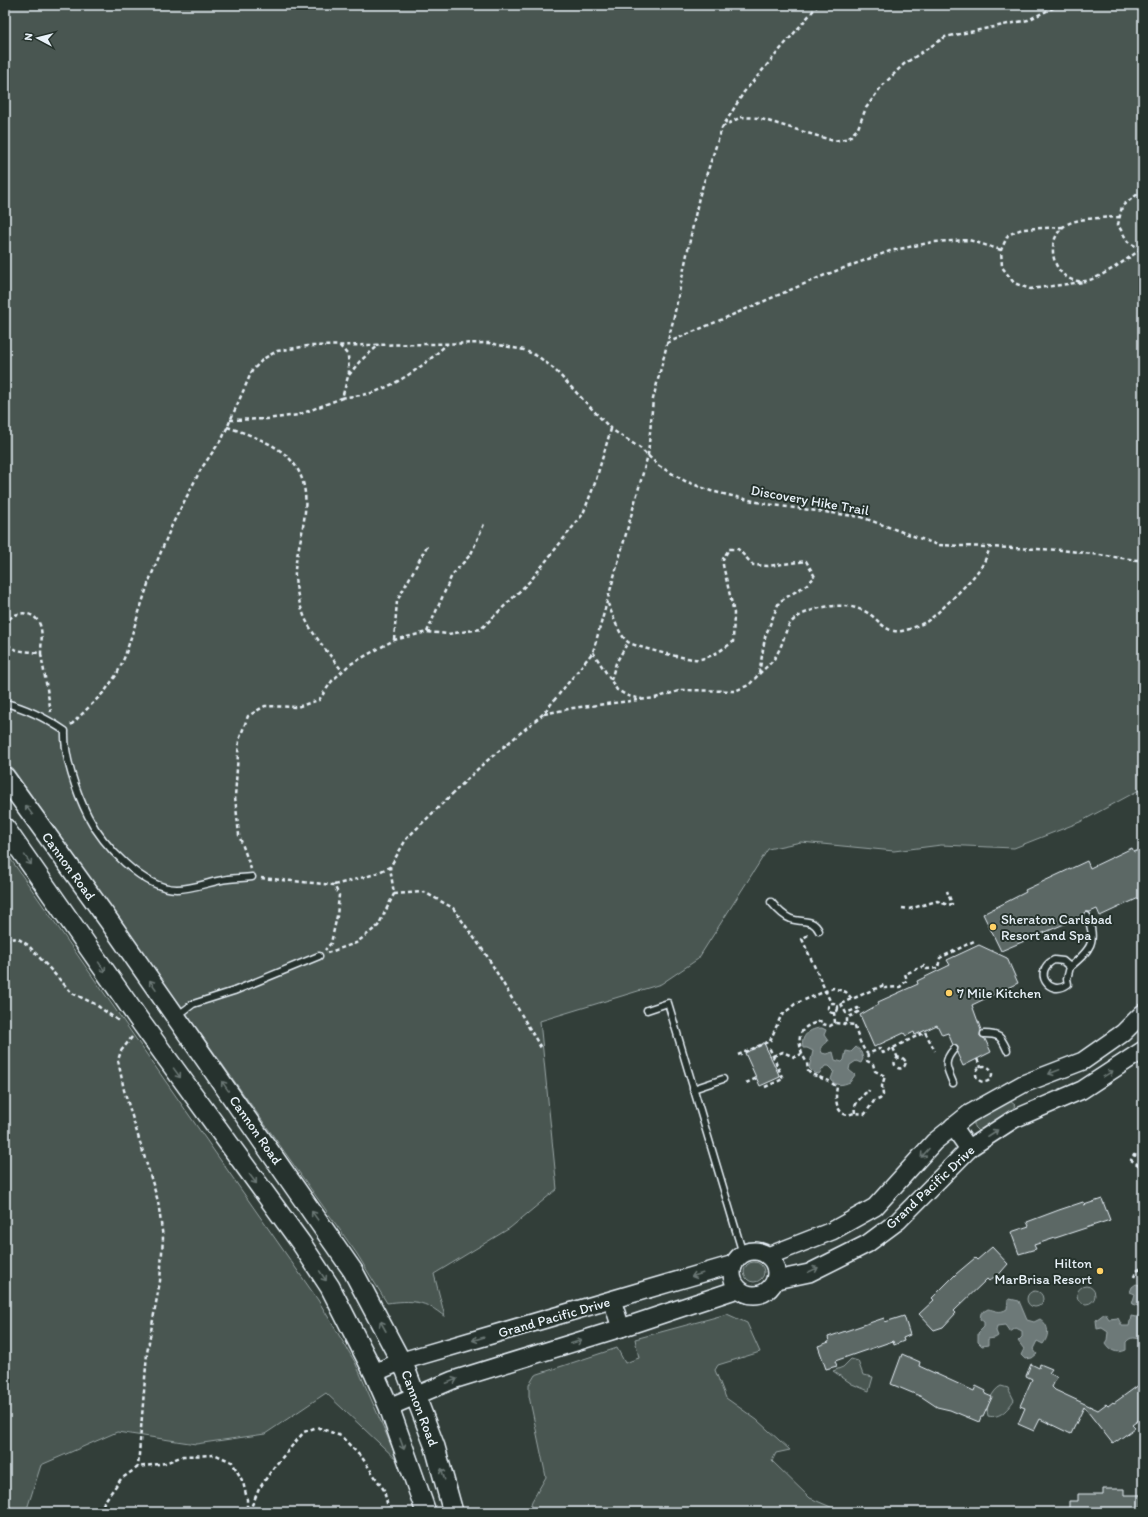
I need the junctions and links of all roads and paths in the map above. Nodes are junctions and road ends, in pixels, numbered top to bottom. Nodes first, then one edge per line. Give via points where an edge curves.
1 (818, 5) edge
2 (1059, 5) edge
3 (722, 128) junction
4 (1143, 190) edge
5 (1120, 217) junction
6 (1063, 227) junction
7 (1001, 250) junction
8 (1142, 250) edge
9 (1085, 281) junction
10 (667, 343) junction
11 (448, 344) junction
12 (339, 345) junction
13 (379, 345) junction
14 (348, 376) junction
15 (342, 398) junction
16 (230, 420) junction
17 (227, 427) junction
18 (611, 430) junction
19 (648, 455) junction
20 (484, 524) dead end
21 (427, 546) dead end
22 (990, 547) junction
23 (1143, 559) edge
24 (608, 603) junction
25 (5, 625) edge
26 (427, 632) junction
27 (5, 640) edge
28 (394, 640) junction
29 (628, 642) junction
30 (593, 652) junction
31 (41, 654) junction
32 (342, 671) junction
33 (759, 674) junction
34 (611, 680) junction
35 (644, 700) junction
36 (5, 703) edge
37 (544, 714) junction
38 (53, 722) junction
39 (65, 731) junction
40 (5, 777) edge
41 (5, 828) edge
42 (390, 867) junction
43 (252, 877) junction
44 (334, 885) junction
45 (947, 891) dead end
46 (394, 894) junction
47 (771, 902) dead end
48 (902, 908) dead end
49 (1087, 916) dead end
50 (819, 931) dead end
51 (808, 935) dead end
52 (5, 940) edge
53 (974, 941) dead end
54 (319, 956) junction
55 (1070, 967) junction
56 (825, 990) junction
57 (851, 999) junction
58 (831, 1004) junction
59 (842, 1004) junction
60 (838, 1006) junction
61 (647, 1010) dead end
62 (834, 1012) junction
63 (1143, 1013) edge
64 (176, 1016) junction
65 (835, 1023) junction
66 (133, 1025) junction
67 (847, 1025) junction
68 (984, 1034) dead end
69 (769, 1047) dead end
70 (541, 1048) dead end
71 (893, 1048) junction
72 (954, 1049) dead end
73 (1007, 1050) dead end
74 (1143, 1050) edge
75 (935, 1051) dead end
76 (802, 1054) junction
77 (868, 1054) junction
78 (738, 1055) dead end
79 (773, 1056) junction
80 (898, 1058) junction
81 (977, 1059) dead end
82 (981, 1067) junction
83 (723, 1078) dead end
84 (757, 1078) dead end
85 (746, 1083) dead end
86 (953, 1083) dead end
87 (765, 1087) dead end
88 (694, 1089) junction
89 (869, 1090) dead end
90 (855, 1113) junction
91 (953, 1126) junction
92 (969, 1149) junction
93 (1143, 1158) edge
94 (1143, 1168) edge
95 (856, 1218) junction
96 (870, 1241) junction
97 (768, 1256) junction
98 (739, 1259) junction
99 (1143, 1266) edge
100 (1134, 1277) dead end
101 (776, 1280) junction
102 (738, 1289) junction
103 (612, 1300) junction
104 (621, 1328) junction
105 (402, 1360) junction
106 (374, 1373) junction
107 (416, 1395) junction
108 (389, 1407) junction
109 (138, 1467) junction
110 (101, 1512) edge
111 (248, 1512) edge
112 (389, 1512) edge
113 (426, 1512) edge
114 (454, 1512) edge

1 - 3 path via 744,92
2 - 3 path via 1028,20 945,37 904,64 881,88 866,108 858,128 849,138 834,141 758,118 741,117
3 - 10 path via 699,196
4 - 5 path via 1122,206
5 - 6 path via 1073,222
5 - 8 path via 1118,224 1128,242
6 - 7 path via 1022,229 1008,235
6 - 9 path via 1054,239 1052,256 1057,267 1070,278
7 - 9 path via 1002,267 1014,283 1030,289
7 - 10 path via 969,240 933,242 890,251 825,275
8 - 9 path via 1117,267
10 - 19 path via 653,399
11 - 13 path, Discovery Hike Trail
11 - 15 path via 424,365 405,377 374,392
11 - 18 path, Discovery Hike Trail via 489,343 524,350 539,357 554,369
12 - 13 path, Discovery Hike Trail
12 - 14 path via 348,355
12 - 16 path, Discovery Hike Trail via 276,351 263,359 252,371
13 - 14 path via 360,360
14 - 15 path
15 - 16 path via 298,416
16 - 17 path, Discovery Hike Trail
17 - 32 path via 275,446 294,462 305,484 307,507 295,576 303,614
17 - 39 path, Discovery Hike Trail via 172,525 149,581 117,674 105,691
18 - 19 path, Discovery Hike Trail
18 - 26 path via 583,514 531,580 481,629 448,634
19 - 22 path, Discovery Hike Trail via 659,466 685,481 711,491 766,504 861,517 938,545
19 - 24 path
20 - 26 path via 471,554 452,575
21 - 28 path via 397,601
22 - 23 path, Discovery Hike Trail via 1062,550
22 - 33 path via 987,558 978,572 926,622 895,631 855,607 823,606 790,622 778,653 771,664
24 - 29 path
24 - 30 path
25 - 31 path via 17,614 30,614 36,618 42,629
26 - 28 path
27 - 31 path via 18,651
28 - 32 path
29 - 33 path via 700,660 716,654 733,642 734,613 723,564 729,549 738,549 752,565 768,566 806,561 815,577 779,602 765,637
29 - 34 path via 616,663
30 - 34 path
30 - 37 path
31 - 38 path
32 - 43 path via 319,700 297,707 265,706 248,716 239,740 235,797 239,835
33 - 35 path via 749,685 735,691 682,690
34 - 35 path via 617,690
35 - 37 path
36 - 38 lane
37 - 42 path via 482,765 407,838
38 - 39 lane
39 - 43 lane via 65,747 88,816 105,840 136,874 159,885 176,889
64 -> 40 main road, Cannon Road
41 -> 66 main road, Cannon Road
42 - 44 path via 372,875
42 - 46 path
43 - 44 path
44 - 54 path via 339,895 337,916 331,943
45 - 48 path via 952,904 948,906 937,901 909,909
46 - 54 path via 378,926 356,942
46 - 70 path via 424,892 453,908 487,956
47 - 50 lane via 791,919 810,921
49 - 55 lane via 1093,937 1090,946
51 - 56 path via 802,939
52 - 66 path via 17,938 28,945 72,993
53 - 57 path via 940,958 938,968 927,969 924,966 905,974 907,980 900,987 886,988 884,985
54 - 64 lane via 193,1004
55 - 55 lane via 1063,961 1054,960 1046,965 1044,979 1050,986 1064,987 1068,984
56 - 57 path via 840,989
56 - 58 path
56 - 78 path via 787,1009 777,1023 770,1041
57 - 59 path
58 - 60 path via 835,1003
58 - 62 path via 829,1009
59 - 60 path
59 - 67 path via 846,1013 858,1008 860,1011 847,1018
60 - 62 path via 838,1010
61 - 88 lane via 668,1003
62 - 65 path
63 -> 91 street, Grand Pacific Drive via 1123,1033 1084,1061 1023,1084 969,1114
105 -> 64 main road, Cannon Road via 353,1271
65 - 67 path
65 - 76 path via 830,1026 822,1021 807,1026 799,1041
66 -> 106 main road, Cannon Road via 301,1243 330,1287
66 - 109 path via 118,1060 124,1090 158,1201 163,1238 160,1281 147,1353
67 - 77 path via 855,1025 864,1050
68 - 73 lane via 995,1034 1002,1038
69 - 79 path
71 - 75 path via 925,1032
71 - 77 path via 883,1053 881,1048
71 - 80 path
72 - 86 lane via 947,1058 946,1068
92 -> 74 street, Grand Pacific Drive via 1014,1119 1082,1090
76 - 79 path via 794,1057 783,1052
76 - 90 path via 811,1074 837,1087 835,1101 841,1112 848,1115
77 - 90 path via 867,1061 873,1064 875,1071 885,1076 883,1095 874,1101 865,1114
79 - 87 path via 783,1078
80 - 80 path via 905,1060 902,1068 895,1064
81 - 82 path
82 - 82 path via 977,1071 977,1076 980,1081 988,1081 991,1078 991,1071 988,1067
83 - 88 lane
84 - 85 path
88 - 98 lane
89 - 90 path via 857,1101
91 - 92 street
91 -> 95 street, Grand Pacific Drive via 934,1142 875,1207
92 - 96 street, Grand Pacific Drive via 898,1221
93 - 94 path via 1134,1154 1131,1160
95 - 96 street
95 - 97 street, Grand Pacific Drive
101 -> 96 street, Grand Pacific Drive via 809,1273
97 - 98 street via 756,1251
97 - 101 street via 776,1267
98 - 102 street via 732,1277
98 -> 103 street, Grand Pacific Drive
99 - 100 path
101 - 102 street via 769,1290 759,1295 749,1295
102 - 104 street, Grand Pacific Drive
103 - 104 street
103 -> 105 street, Grand Pacific Drive
107 -> 104 street, Grand Pacific Drive via 453,1380
105 - 106 street, Grand Pacific Drive
105 - 107 main road, Cannon Road
106 - 108 main road, Cannon Road
107 - 108 street, Grand Pacific Drive
114 -> 107 main road, Cannon Road via 435,1447
108 -> 113 main road, Cannon Road
109 - 110 path via 121,1479 104,1502
109 - 111 path via 165,1463 184,1456 216,1455 232,1462 243,1482
111 - 112 path via 274,1467 304,1432 317,1427 341,1436 363,1459 384,1490

